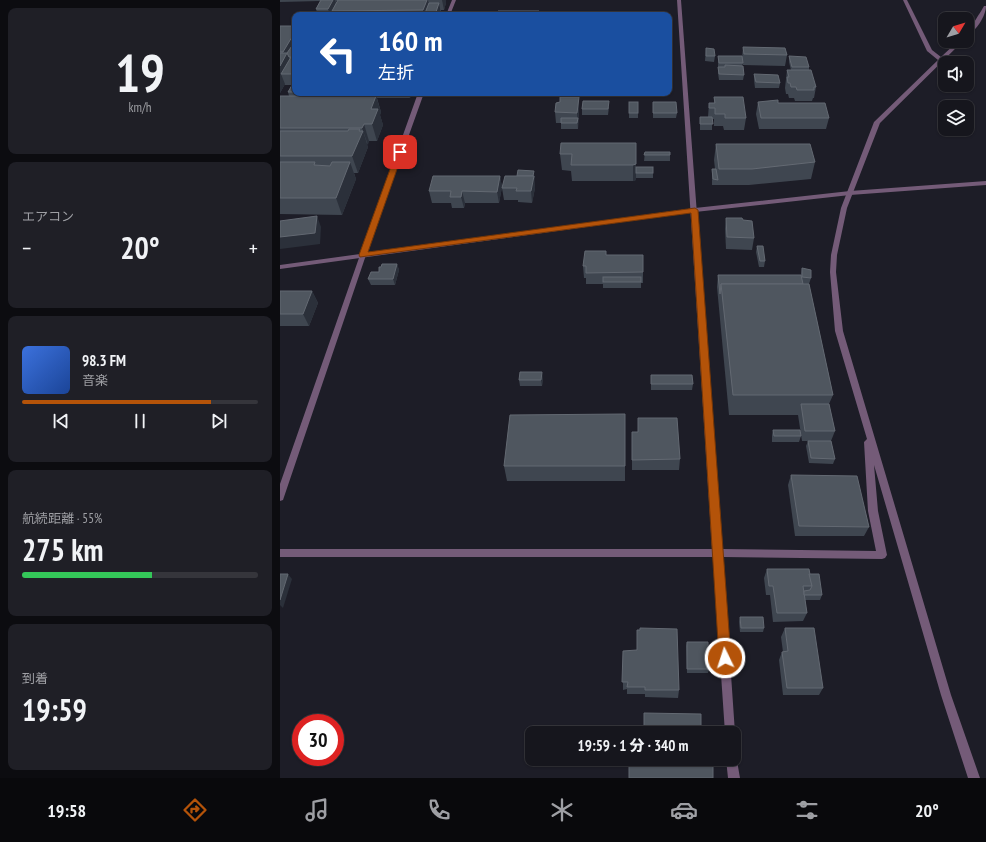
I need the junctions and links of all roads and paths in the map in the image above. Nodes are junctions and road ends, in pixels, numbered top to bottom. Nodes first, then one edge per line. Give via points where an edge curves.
1 (454, 0) edge
2 (679, 0) edge
3 (904, 0) edge
4 (986, 6) edge
5 (449, 12) edge
6 (974, 27) edge
7 (953, 48) edge
8 (945, 56) edge
9 (938, 58) edge
10 (938, 63) edge
11 (420, 96) edge
12 (986, 183) edge
13 (850, 193) junction
14 (695, 210) junction
15 (363, 255) junction
16 (280, 267) edge
17 (867, 425) junction
18 (280, 498) edge
19 (718, 552) junction
20 (280, 553) edge
21 (730, 726) edge
22 (733, 766) edge
23 (734, 778) edge
24 (974, 778) edge

1 - 5 street
2 - 14 street
3 - 9 street via 930,51
4 - 6 street
7 - 8 street
10 - 13 street via 877,122
11 - 15 street
12 - 13 street
13 - 14 street
13 - 17 street via 842,216 833,272 839,331
14 - 15 street
14 - 19 street
15 - 16 street
15 - 18 street
17 - 19 street via 873,511 882,554
17 - 24 street via 946,695
19 - 20 street
19 - 21 street
22 - 23 street

